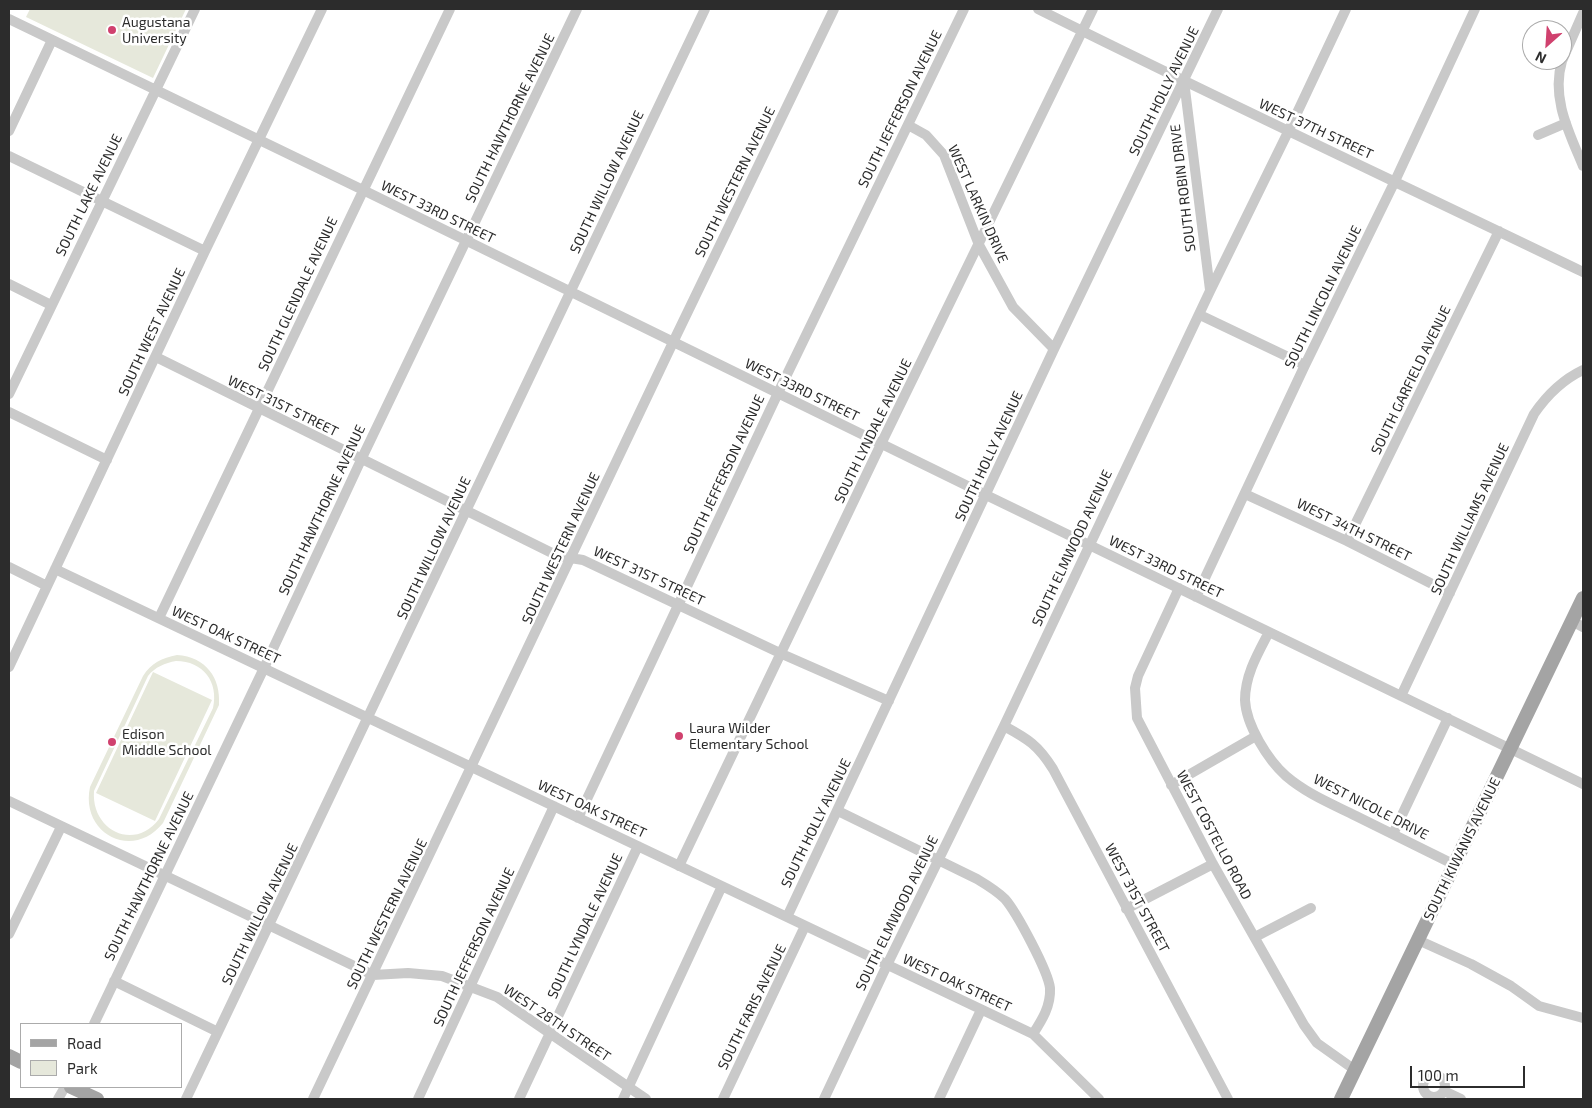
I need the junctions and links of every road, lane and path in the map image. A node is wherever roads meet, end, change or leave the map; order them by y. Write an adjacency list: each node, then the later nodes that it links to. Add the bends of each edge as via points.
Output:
1 (195, 9): 19 (street, SOUTH LAKE AVENUE)
2 (322, 9): 25 (street, SOUTH WEST AVENUE)
3 (450, 9): 29 (street, SOUTH GLENDALE AVENUE)
4 (577, 9): 32 (street, SOUTH HAWTHORNE AVENUE)
5 (706, 9): 38 (street, SOUTH WILLOW AVENUE)
6 (834, 9): 41 (street, SOUTH WESTERN AVENUE)
7 (964, 9): 21 (street, SOUTH JEFFERSON AVENUE)
8 (1038, 9): 16 (street, WEST 37TH STREET)
9 (1093, 9): 16 (street, SOUTH LYNDALE AVENUE)
10 (1218, 9): 18 (street, SOUTH HOLLY AVENUE)
11 (1346, 9): 23 (street, SOUTH ELMWOOD AVENUE)
12 (1475, 9): 28 (street, SOUTH LINCOLN AVENUE)
13 (1574, 9): 14 (street)
14 (1583, 13): 20 (street, via 1560,69 1558,92)
15 (9, 19): 17 (street, WEST 33RD STREET)
16 (1082, 31): 18 (street, WEST 37TH STREET); 33 (street, SOUTH LYNDALE AVENUE)
17 (52, 40): 19 (street, WEST 33RD STREET); 22 (street)
18 (1184, 81): 23 (street, WEST 37TH STREET); 37 (street, SOUTH ROBIN DRIVE); 42 (street, SOUTH HOLLY AVENUE)
19 (156, 90): 25 (street, WEST 33RD STREET); 30 (street, SOUTH LAKE AVENUE)
20 (1566, 123): 24 (street); 27 (street)
21 (908, 125): 33 (street, WEST LARKIN DRIVE, via 926,135 944,155); 46 (street, SOUTH JEFFERSON AVENUE)
22 (9, 131)
23 (1288, 132): 28 (street, WEST 37TH STREET); 37 (street, SOUTH ELMWOOD AVENUE)
24 (1538, 135)
25 (258, 140): 29 (street, WEST 33RD STREET); 34 (street, SOUTH WEST AVENUE)
26 (9, 156): 30 (street)
27 (1583, 166)
28 (1395, 181): 31 (street, WEST 37TH STREET); 44 (street, SOUTH LINCOLN AVENUE)
29 (363, 190): 32 (street, WEST 33RD STREET); 48 (street, SOUTH GLENDALE AVENUE)
30 (102, 202): 34 (street); 39 (street, SOUTH LAKE AVENUE)
31 (1499, 231): 35 (street, WEST 37TH STREET); 56 (street, SOUTH GARFIELD AVENUE)
32 (466, 240): 38 (street, WEST 33RD STREET); 52 (street, SOUTH HAWTHORNE AVENUE)
33 (979, 245): 42 (street, WEST LARKIN DRIVE, via 1013,307); 50 (street, SOUTH LYNDALE AVENUE)
34 (204, 252): 43 (street, SOUTH WEST AVENUE)
35 (1583, 272)
36 (9, 284): 39 (street)
37 (1210, 291): 40 (street, SOUTH ELMWOOD AVENUE)
38 (571, 292): 41 (street, WEST 33RD STREET); 55 (street, SOUTH WILLOW AVENUE)
39 (51, 305): 47 (street, SOUTH LAKE AVENUE)
40 (1200, 315): 44 (street); 57 (street, SOUTH ELMWOOD AVENUE)
41 (673, 342): 46 (street, WEST 33RD STREET); 58 (street, SOUTH WESTERN AVENUE)
42 (1054, 349): 54 (street, SOUTH HOLLY AVENUE)
43 (156, 357): 48 (street, WEST 31ST STREET); 51 (street, SOUTH WEST AVENUE)
44 (1305, 365): 53 (street, SOUTH LINCOLN AVENUE)
45 (1583, 370): 63 (street, SOUTH WILLIAMS AVENUE, via 1552,391 1534,414)
46 (778, 393): 50 (street, WEST 33RD STREET); 66 (street, SOUTH JEFFERSON AVENUE)
47 (9, 394)
48 (258, 409): 52 (street, WEST 31ST STREET); 67 (street, SOUTH GLENDALE AVENUE)
49 (9, 412): 51 (street)
50 (881, 444): 54 (street, WEST 33RD STREET); 70 (street, SOUTH LYNDALE AVENUE)
51 (107, 460): 60 (street, SOUTH WEST AVENUE)
52 (361, 460): 55 (street, WEST 31ST STREET); 72 (street, SOUTH HAWTHORNE AVENUE)
53 (1245, 494): 56 (street, WEST 34TH STREET); 64 (street, SOUTH LINCOLN AVENUE)
54 (986, 495): 57 (street, WEST 33RD STREET); 74 (street, SOUTH HOLLY AVENUE)
55 (466, 512): 58 (street, WEST 31ST STREET, via 558,556); 75 (street, SOUTH WILLOW AVENUE)
56 (1347, 541): 63 (street, WEST 34TH STREET)
57 (1089, 545): 62 (street, WEST 33RD STREET); 77 (street, SOUTH ELMWOOD AVENUE)
58 (571, 558): 66 (street, WEST 31ST STREET, via 583,560); 80 (street, SOUTH WESTERN AVENUE)
59 (9, 567): 61 (street)
60 (55, 569): 61 (street, SOUTH WEST AVENUE); 67 (street, WEST OAK STREET)
61 (47, 586): 71 (street, SOUTH WEST AVENUE)
62 (1179, 588): 64 (street, WEST 33RD STREET); 82 (street, WEST COSTELLO ROAD, via 1135,688 1137,718)
63 (1450, 593): 73 (street, SOUTH WILLIAMS AVENUE)
64 (1196, 597): 69 (street, WEST 33RD STREET)
65 (1583, 598): 68 (main road, SOUTH KIWANIS AVENUE)
66 (678, 604): 70 (street, WEST 31ST STREET); 86 (street, SOUTH JEFFERSON AVENUE)
67 (159, 618): 72 (street, WEST OAK STREET)
68 (1579, 619): 79 (main road, SOUTH KIWANIS AVENUE)
69 (1269, 632): 73 (street, WEST 33RD STREET); 78 (street, WEST NICOLE DRIVE, via 1246,685 1246,710)
70 (782, 654): 74 (street, WEST 31ST STREET); 93 (street, SOUTH LYNDALE AVENUE)
71 (9, 667)
72 (264, 668): 75 (street, WEST OAK STREET); 94 (street, SOUTH HAWTHORNE AVENUE)
73 (1401, 696): 76 (street, WEST 33RD STREET)
74 (889, 701): 85 (street, SOUTH HOLLY AVENUE)
75 (369, 718): 80 (street, WEST OAK STREET); 99 (street, SOUTH WILLOW AVENUE)
76 (1448, 718): 79 (street, WEST 33RD STREET); 88 (street)
77 (1004, 726): 90 (street, SOUTH ELMWOOD AVENUE); 97 (street, WEST 31ST STREET, via 1033,743 1044,754)
78 (1256, 736): 82 (street); 88 (street, WEST NICOLE DRIVE, via 1285,775 1310,793)
79 (1510, 748): 81 (street, WEST 33RD STREET); 92 (main road, SOUTH KIWANIS AVENUE)
80 (472, 767): 84 (street, WEST OAK STREET); 105 (street, SOUTH WESTERN AVENUE)
81 (1583, 784)
82 (1172, 785): 91 (street, WEST COSTELLO ROAD)
83 (9, 801): 87 (street, WEST 28TH STREET)
84 (554, 806): 86 (street, WEST OAK STREET); 107 (street, SOUTH JEFFERSON AVENUE)
85 (838, 811): 90 (street); 98 (street, SOUTH HOLLY AVENUE)
86 (578, 818): 89 (street, WEST OAK STREET)
87 (61, 827): 94 (street, WEST 28TH STREET); 101 (street)
88 (1392, 834): 92 (street, WEST NICOLE DRIVE)
89 (638, 846): 93 (street, WEST OAK STREET); 112 (street, SOUTH LYNDALE AVENUE)
90 (937, 860): 104 (street, SOUTH ELMWOOD AVENUE); 113 (street, via 995,889 1013,909 1046,972 1050,988 1046,1011)
91 (1213, 864): 97 (street); 102 (street, WEST COSTELLO ROAD)
92 (1455, 865): 103 (main road, SOUTH KIWANIS AVENUE)
93 (679, 866): 95 (street, WEST OAK STREET)
94 (164, 876): 99 (street, WEST 28TH STREET); 106 (street, SOUTH HAWTHORNE AVENUE)
95 (722, 886): 98 (street, WEST OAK STREET); 117 (street)
96 (1311, 908): 102 (street)
97 (1126, 909): 131 (street, WEST 31ST STREET)
98 (787, 917): 100 (street, WEST OAK STREET)
99 (270, 926): 105 (street, WEST 28TH STREET); 111 (street, SOUTH WILLOW AVENUE)
100 (805, 926): 104 (street, WEST OAK STREET); 127 (street, SOUTH FARIS AVENUE)
101 (9, 934)
102 (1255, 937): 114 (street, WEST COSTELLO ROAD, via 1317,1043)
103 (1418, 940): 109 (street, via 1511,986 1540,1006); 114 (main road, SOUTH KIWANIS AVENUE)
104 (887, 965): 108 (street, WEST OAK STREET); 128 (street, SOUTH ELMWOOD AVENUE)
105 (373, 975): 107 (street, WEST 28TH STREET, via 426,974); 122 (street, SOUTH WESTERN AVENUE)
106 (114, 981): 110 (street, SOUTH HAWTHORNE AVENUE); 111 (street)
107 (471, 986): 112 (street, WEST 28TH STREET, via 497,997); 123 (street, SOUTH JEFFERSON AVENUE)
108 (981, 1010): 113 (street, WEST OAK STREET); 129 (street)
109 (1583, 1018)
110 (94, 1023)
111 (218, 1032): 121 (street, SOUTH WILLOW AVENUE)
112 (550, 1034): 117 (street, WEST 28TH STREET); 124 (street, SOUTH LYNDALE AVENUE)
113 (1033, 1034): 130 (street, WEST OAK STREET)
114 (1355, 1070): 132 (main road, SOUTH KIWANIS AVENUE)
115 (64, 1088): 119 (street)
116 (73, 1088): 120 (main road)
117 (628, 1088): 125 (street); 126 (street, WEST 28TH STREET)
118 (1444, 1091): 133 (street)
119 (58, 1099)
120 (97, 1099)
121 (186, 1099)
122 (313, 1099)
123 (418, 1099)
124 (519, 1099)
125 (623, 1099)
126 (646, 1099)
127 (722, 1099)
128 (824, 1099)
129 (939, 1099)
130 (1099, 1099)
131 (1228, 1099)
132 (1341, 1099)
133 (1460, 1099)

